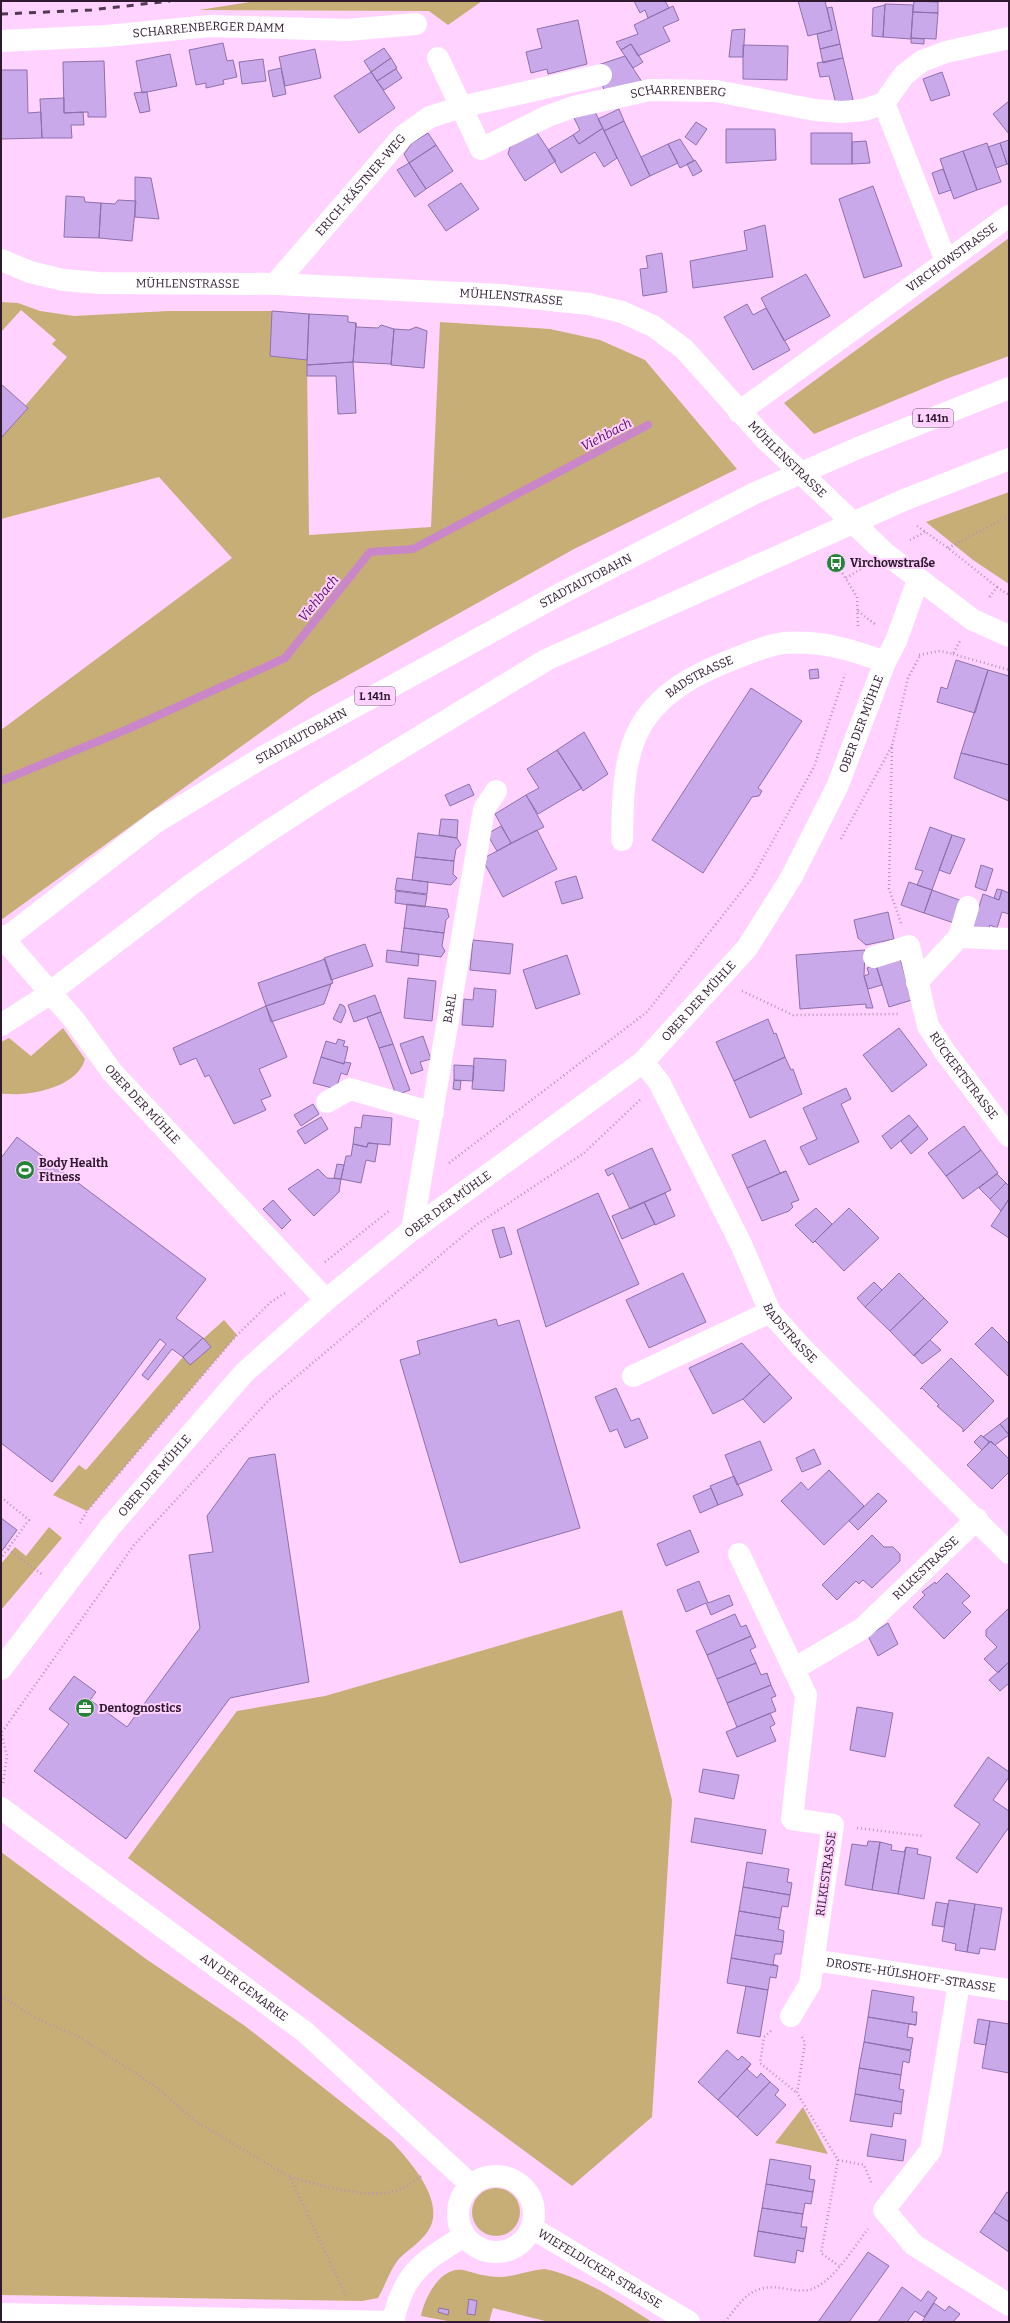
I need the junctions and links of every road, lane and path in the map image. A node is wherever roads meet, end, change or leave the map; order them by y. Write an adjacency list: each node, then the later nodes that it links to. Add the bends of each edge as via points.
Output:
1 (416, 24): 3 (main road, SCHARRENBERGER DAMM, via 348,30 210,26 106,36)
2 (1009, 38): 6 (main road, via 946,52 922,61 904,75)
3 (1, 41)
4 (438, 58): 7 (main road)
5 (601, 75): 7 (main road, ERICH-KÄSTNER-WEG)
6 (884, 103): 7 (main road, SCHARRENBERG, via 864,110 842,112 784,105 716,91 650,90 573,107 548,116 481,149); 10 (main road)
7 (461, 107): 11 (main road, ERICH-KÄSTNER-WEG, via 430,117 404,136)
8 (1009, 216): 10 (main road, VIRCHOWSTRASSE)
9 (1, 260): 11 (main road, MÜHLENSTRASSE, via 30,272 64,280 100,283)
10 (946, 261): 13 (main road, VIRCHOWSTRASSE)
11 (275, 284): 13 (main road, MÜHLENSTRASSE, via 536,298 605,307 646,323 670,338 700,366)
12 (1009, 388): 30 (main road, STADTAUTOBAHN / L 141n, via 858,448 755,493 560,594 263,757 156,822)
13 (739, 412): 18 (main road, MÜHLENSTRASSE, via 879,548)
14 (1009, 459): 38 (main road, via 904,500 546,660 261,836 192,884 40,1000)
15 (1009, 516): 16 (path, via 948,548)
16 (917, 526)
17 (836, 562): 22 (path, via 857,597 859,623)
18 (918, 580): 21 (main road, MÜHLENSTRASSE, via 972,620); 25 (main road, OBER DER MÜHLE, via 896,641)
19 (997, 588): 20 (path)
20 (1009, 595)
21 (1009, 636)
22 (853, 650): 25 (main road, BADSTRASSE); 28 (main road, BADSTRASSE, via 816,644 785,643 770,646 714,666 673,689 650,714 635,737 625,776); 43 (path, via 814,766 752,878 647,1012)
23 (953, 654): 26 (path)
24 (920, 656): 33 (path, via 908,678 892,746 889,889)
25 (885, 662): 39 (main road, OBER DER MÜHLE, via 837,787 791,878 747,948)
26 (1009, 670)
27 (496, 791): 41 (main road, BARL, via 484,809)
28 (622, 840)
29 (968, 907): 31 (main road)
30 (6, 936): 45 (main road, OBER DER MÜHLE, via 75,1021 112,1072)
31 (959, 937): 32 (main road); 35 (main road)
32 (1009, 939)
33 (909, 946): 34 (main road); 35 (main road, RÜCKERTSTRASSE)
34 (874, 957)
35 (917, 982): 37 (main road, RÜCKERTSTRASSE)
36 (740, 990): 37 (path, via 793,1015)
37 (924, 1013): 42 (main road, RÜCKERTSTRASSE, via 938,1043)
38 (1, 1025)
39 (643, 1062): 44 (main road, OBER DER MÜHLE); 48 (main road, BADSTRASSE, via 659,1082 741,1244)
40 (327, 1102): 41 (main road, via 350,1089)
41 (433, 1113): 43 (main road, BARL)
42 (1009, 1136)
43 (420, 1185): 44 (main road, BARL); 45 (path)
44 (412, 1230): 46 (main road, OBER DER MÜHLE)
45 (306, 1278): 46 (main road, OBER DER MÜHLE); 52 (path, via 271,1302 237,1335 87,1511)
46 (326, 1300): 58 (main road, OBER DER MÜHLE, via 244,1373 110,1527)
47 (385, 1301): 60 (path, via 270,1399 134,1545)
48 (770, 1312): 49 (main road); 51 (main road, BADSTRASSE, via 802,1348)
49 (632, 1376)
50 (1, 1497): 56 (path, via 29,1520)
51 (977, 1519): 54 (main road, BADSTRASSE); 59 (main road, RILKESTRASSE, via 863,1628)
52 (79, 1524)
53 (5, 1547): 57 (path)
54 (1009, 1553)
55 (739, 1554): 59 (main road, RILKESTRASSE)
56 (1, 1558)
57 (38, 1571)
58 (1, 1669)
59 (794, 1669): 63 (main road, RILKESTRASSE, via 806,1695 792,1819)
60 (1, 1731): 61 (path, via 7,1756)
61 (1, 1787)
62 (1, 1808): 71 (main road, AN DER GEMARKE, via 305,2032)
63 (833, 1825): 64 (path); 65 (main road, RILKESTRASSE)
64 (923, 1836)
65 (813, 1960): 66 (main road, DROSTE-HÜLSHOFF-STRASSE); 69 (main road, RILKESTRASSE, via 810,1984)
66 (959, 1983): 67 (main road, DROSTE-HÜLSHOFF-STRASSE); 75 (main road, via 931,2150)
67 (1009, 1990)
68 (1, 1996): 73 (path, via 34,2017 81,2038 156,2087 196,2122)
69 (791, 2016): 70 (path, via 805,2043); 70 (path, via 764,2037 760,2063)
70 (797, 2093): 72 (path)
71 (444, 2160): 73 (path, via 402,2189 380,2192 347,2192); 74 (main road, AN DER GEMARKE)
72 (838, 2160): 75 (path, via 864,2165); 78 (path, via 821,2253)
73 (290, 2177): 81 (path)
74 (471, 2185): 76 (main road, WIEFELDICKER STRASSE, via 479,2180 500,2176 512,2179 522,2186 531,2198 534,2211); 77 (main road, via 463,2194 458,2212 459,2225)
75 (884, 2210): 78 (path); 79 (main road, via 914,2245)
76 (532, 2228): 77 (main road, WIEFELDICKER STRASSE, via 522,2242 507,2251 481,2250); 83 (main road, WIEFELDICKER STRASSE)
77 (464, 2236): 82 (main road, via 422,2263 411,2275 397,2302)
78 (839, 2266): 84 (path, via 830,2277 810,2290 767,2287 758,2289 743,2298)
79 (1009, 2305)
80 (1, 2314): 81 (main road)
81 (357, 2321): 82 (main road)
82 (393, 2322)
83 (689, 2322)
84 (725, 2322)

